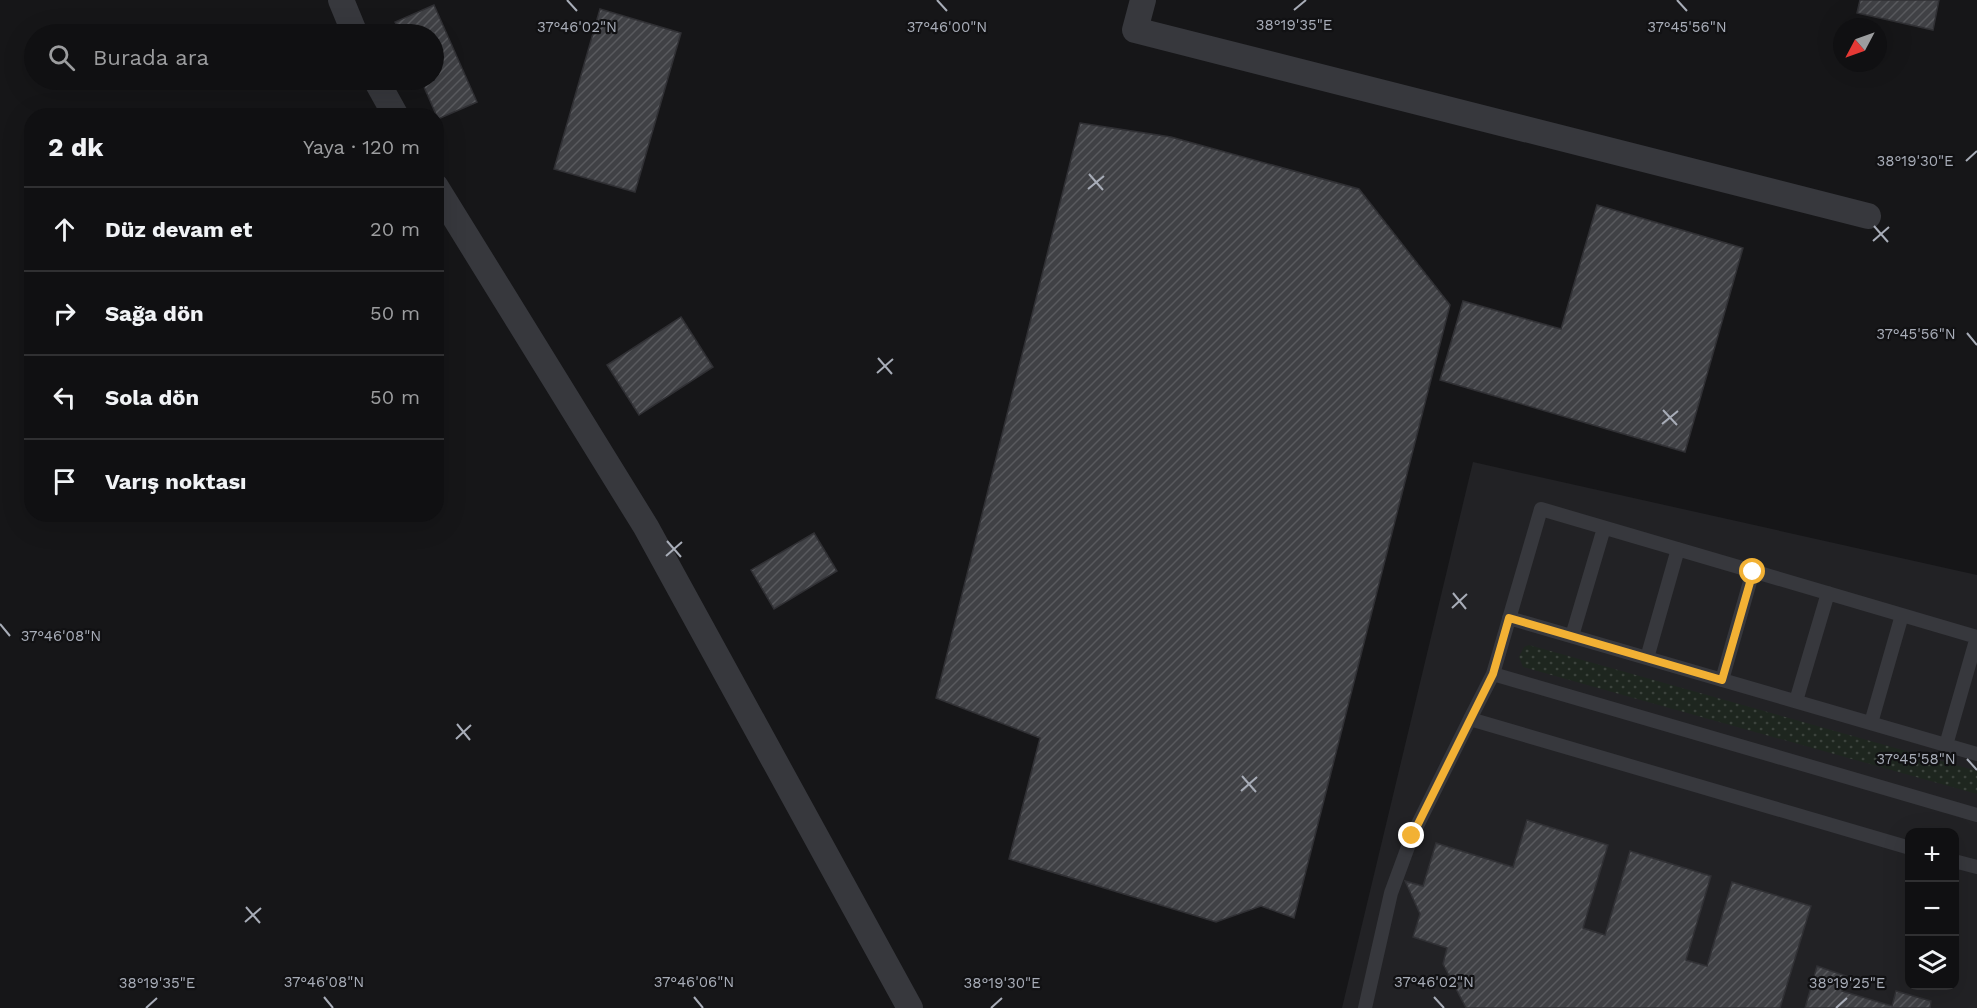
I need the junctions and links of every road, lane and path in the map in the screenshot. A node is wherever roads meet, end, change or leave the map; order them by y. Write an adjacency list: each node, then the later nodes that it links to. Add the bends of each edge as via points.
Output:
1 (341, 0): 3 (street)
2 (1143, 0): 7 (street, via 1135,30)
3 (351, 24)
4 (382, 90): 5 (street)
5 (392, 108)
6 (444, 200): 28 (street, via 646,527)
7 (1868, 216)
8 (1604, 528): 9 (lane); 13 (lane, via 1541,509); 14 (lane)
9 (1678, 549): 10 (lane); 16 (lane)
10 (1753, 572): 11 (lane); 18 (lane)
11 (1828, 593): 12 (lane); 19 (lane)
12 (1902, 615): 15 (lane); 21 (lane)
13 (1509, 618): 14 (lane); 17 (lane)
14 (1572, 636): 16 (lane)
15 (1977, 637): 22 (lane)
16 (1647, 658): 18 (lane)
17 (1493, 674): 20 (lane); 24 (lane)
18 (1722, 680): 19 (lane)
19 (1796, 701): 21 (lane)
20 (1470, 719): 25 (lane); 29 (lane, via 1412,836 1391,893)
21 (1871, 723): 22 (lane)
22 (1946, 745): 23 (lane)
23 (1977, 754)
24 (1977, 815)
25 (1905, 847)
26 (1959, 862): 27 (lane)
27 (1977, 867)
28 (910, 1008)
29 (1365, 1008)

